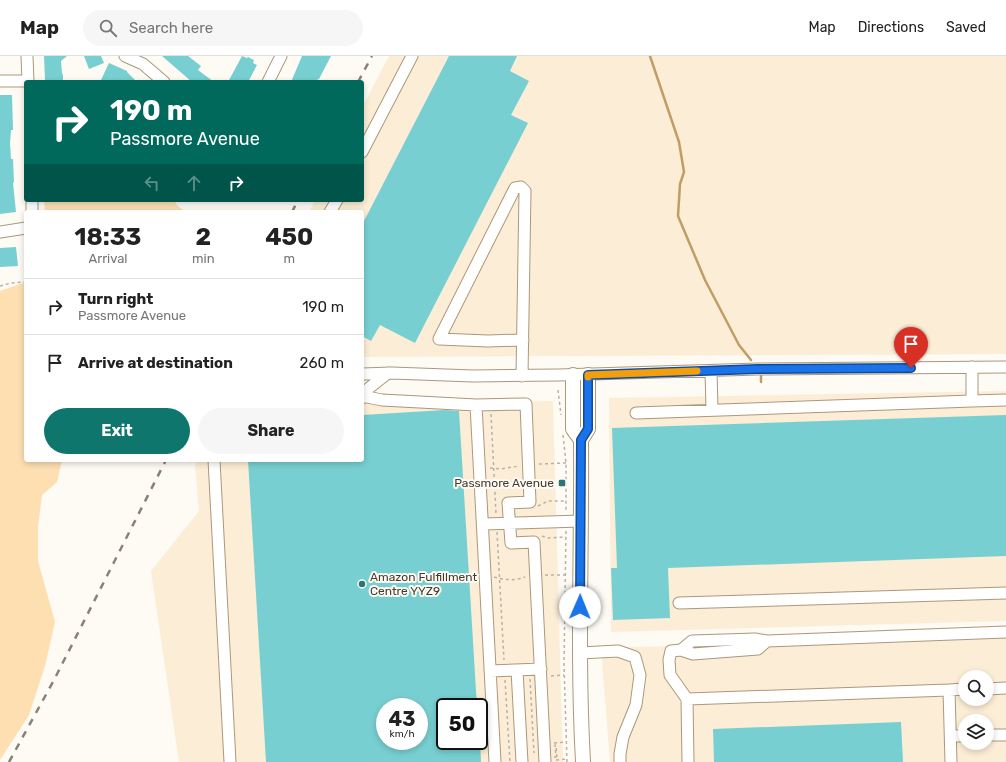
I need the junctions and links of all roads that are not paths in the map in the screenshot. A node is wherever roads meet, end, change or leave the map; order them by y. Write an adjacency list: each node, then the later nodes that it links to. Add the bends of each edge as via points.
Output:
1 (27, 56): 5 (street)
2 (125, 56): 6 (street, via 143,64)
3 (412, 56): 10 (street)
4 (279, 57): 7 (street)
5 (28, 80)
6 (162, 80)
7 (269, 80)
8 (0, 81): 9 (street)
9 (24, 81)
10 (364, 148)
11 (24, 228): 12 (street)
12 (0, 232)
13 (524, 340): 13 (street, via 525,191 521,187 515,188 439,339); 21 (street)
14 (972, 367): 15 (street); 16 (street); 25 (street)
15 (1006, 367)
16 (711, 371): 20 (street); 27 (street)
17 (364, 374): 18 (street)
18 (388, 374): 21 (street); 22 (street)
19 (573, 375): 20 (street); 21 (street); 29 (main road, via 573,429)
20 (588, 375): 29 (main road, via 588,429)
21 (522, 376)
22 (364, 396)
23 (364, 397): 26 (street)
24 (1006, 400): 25 (street)
25 (972, 401): 27 (street)
26 (476, 405): 32 (street, via 526,404 530,502 508,503); 33 (street)
27 (712, 410): 28 (street)
28 (636, 413)
29 (581, 440): 31 (main road)
30 (214, 462): 50 (street)
31 (581, 522): 32 (street); 37 (main road)
32 (510, 523): 33 (street); 38 (street, via 511,543 534,542)
33 (482, 524): 40 (street)
34 (1006, 593): 35 (street)
35 (679, 603)
36 (1006, 632): 45 (street, via 767,641 758,649 693,654 681,650 671,651 670,675)
37 (580, 653): 54 (main road); 55 (street, via 618,651 635,657 640,675 636,705 623,737)
38 (541, 669): 39 (street); 53 (street)
39 (518, 670): 40 (street); 52 (street)
40 (490, 671): 51 (street)
41 (994, 688): 42 (street)
42 (1006, 688)
43 (958, 689): 44 (street)
44 (949, 690): 45 (street); 48 (street)
45 (687, 699): 56 (street)
46 (994, 735): 47 (street)
47 (1006, 735)
48 (951, 736): 49 (street); 57 (street)
49 (958, 736)
50 (230, 762)
51 (496, 762)
52 (522, 762)
53 (545, 762)
54 (583, 762)
55 (620, 762)
56 (688, 762)
57 (951, 762)

